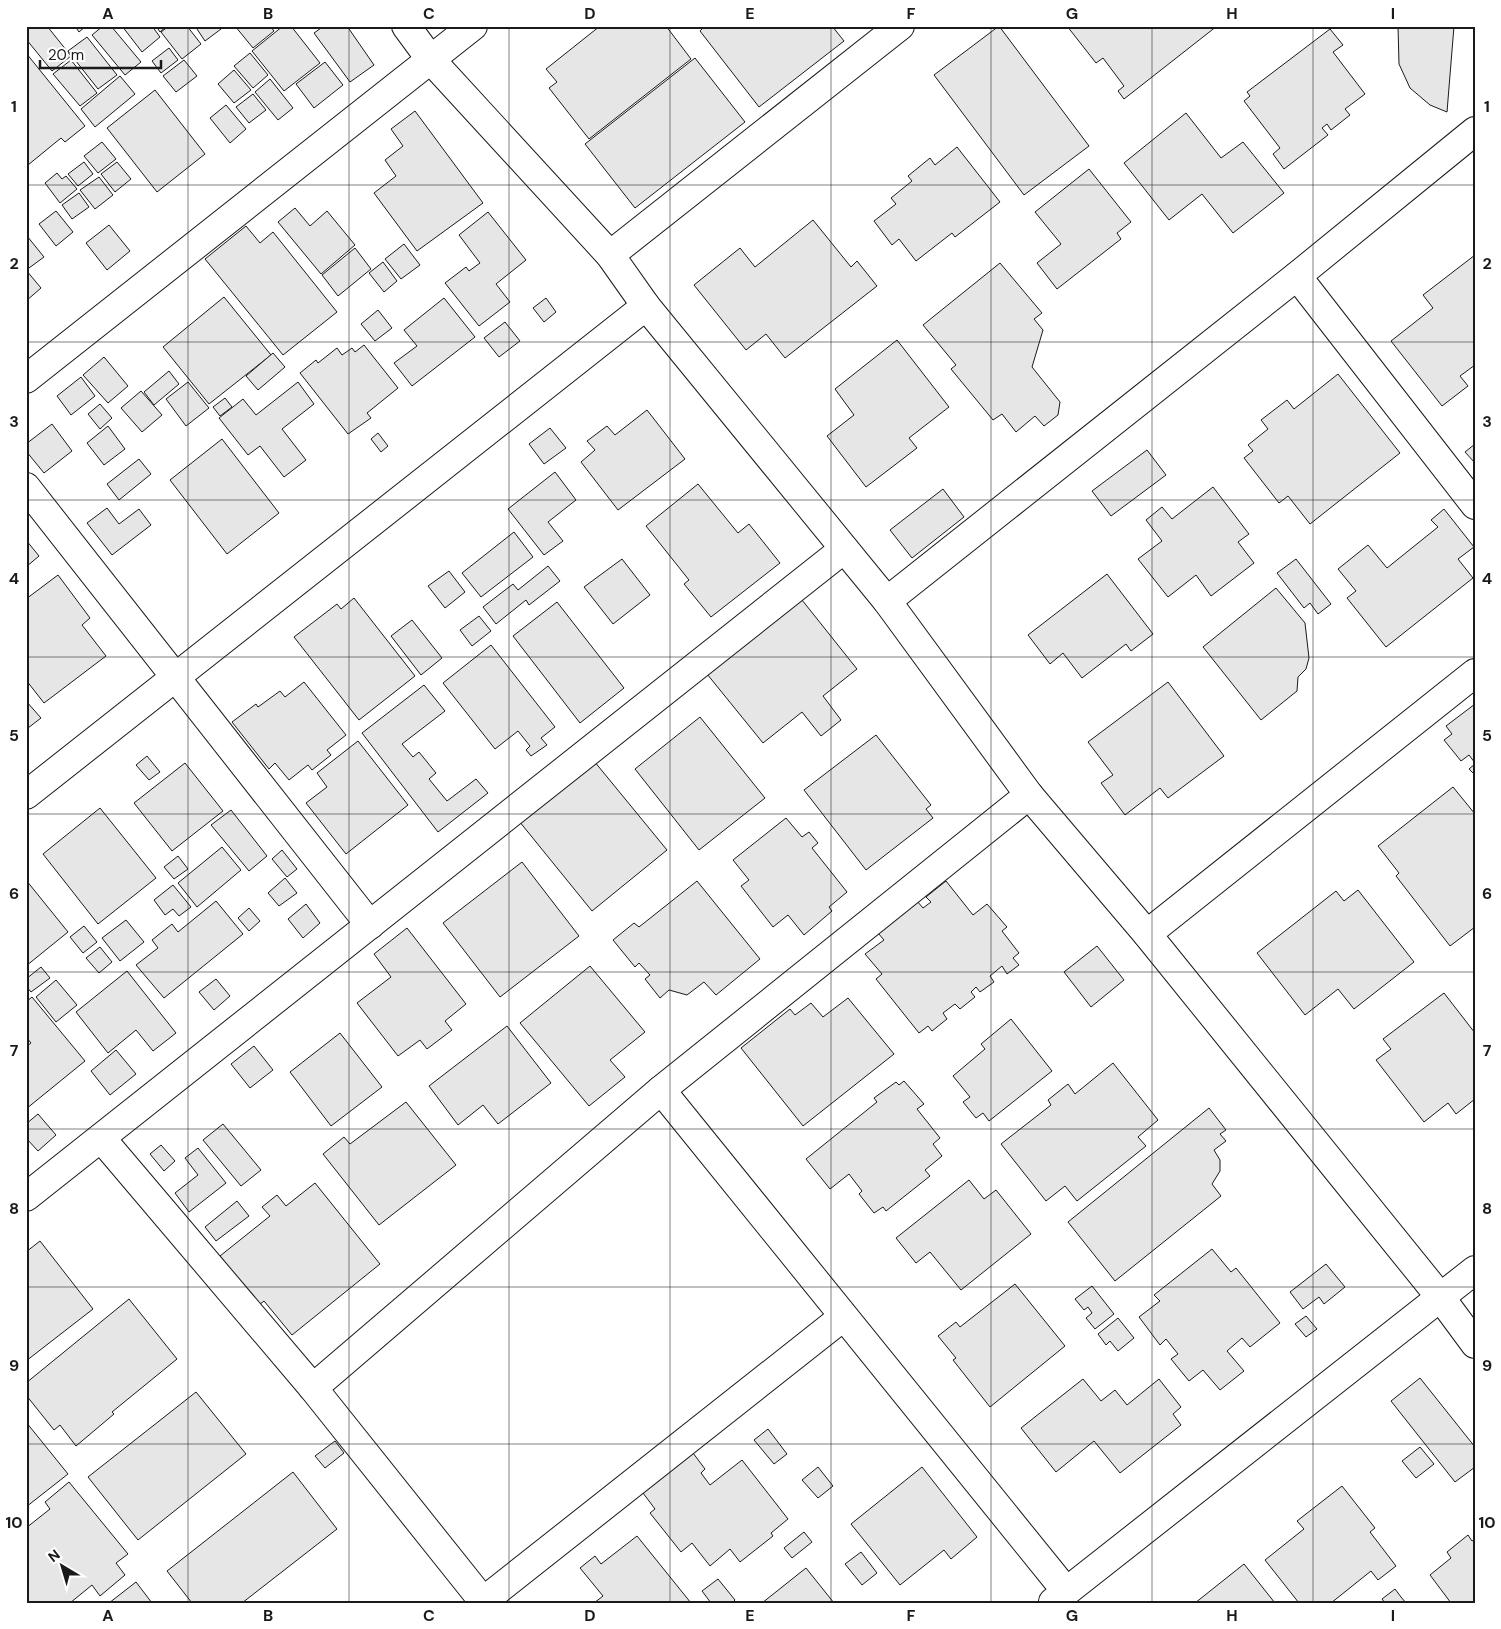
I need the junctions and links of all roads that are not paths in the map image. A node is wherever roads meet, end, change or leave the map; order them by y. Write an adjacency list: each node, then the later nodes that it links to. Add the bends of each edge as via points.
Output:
1 (406, 26): 4 (street)
2 (473, 26): 4 (street)
3 (900, 26): 6 (street)
4 (431, 60): 6 (street); 9 (street)
5 (1475, 131): 7 (street)
6 (610, 254): 8 (street)
7 (1297, 276): 11 (street); 13 (street)
8 (646, 306): 12 (street); 15 (street)
9 (26, 379)
10 (26, 487): 15 (street)
11 (1475, 505)
12 (844, 549): 13 (street); 18 (street)
13 (887, 601): 17 (street)
14 (1475, 673): 19 (street)
15 (176, 677): 16 (street); 18 (street)
16 (26, 795)
17 (1029, 795): 19 (street); 20 (street)
18 (370, 925): 21 (street)
19 (1148, 934): 24 (street)
20 (661, 1090): 25 (street); 27 (street)
21 (101, 1138): 22 (street); 27 (street)
22 (26, 1197)
23 (1475, 1270): 24 (street)
24 (1441, 1298): 26 (street); 28 (street)
25 (843, 1317): 28 (street); 29 (street)
26 (1475, 1344)
27 (313, 1388): 29 (street)
28 (1059, 1597)
29 (482, 1602)

